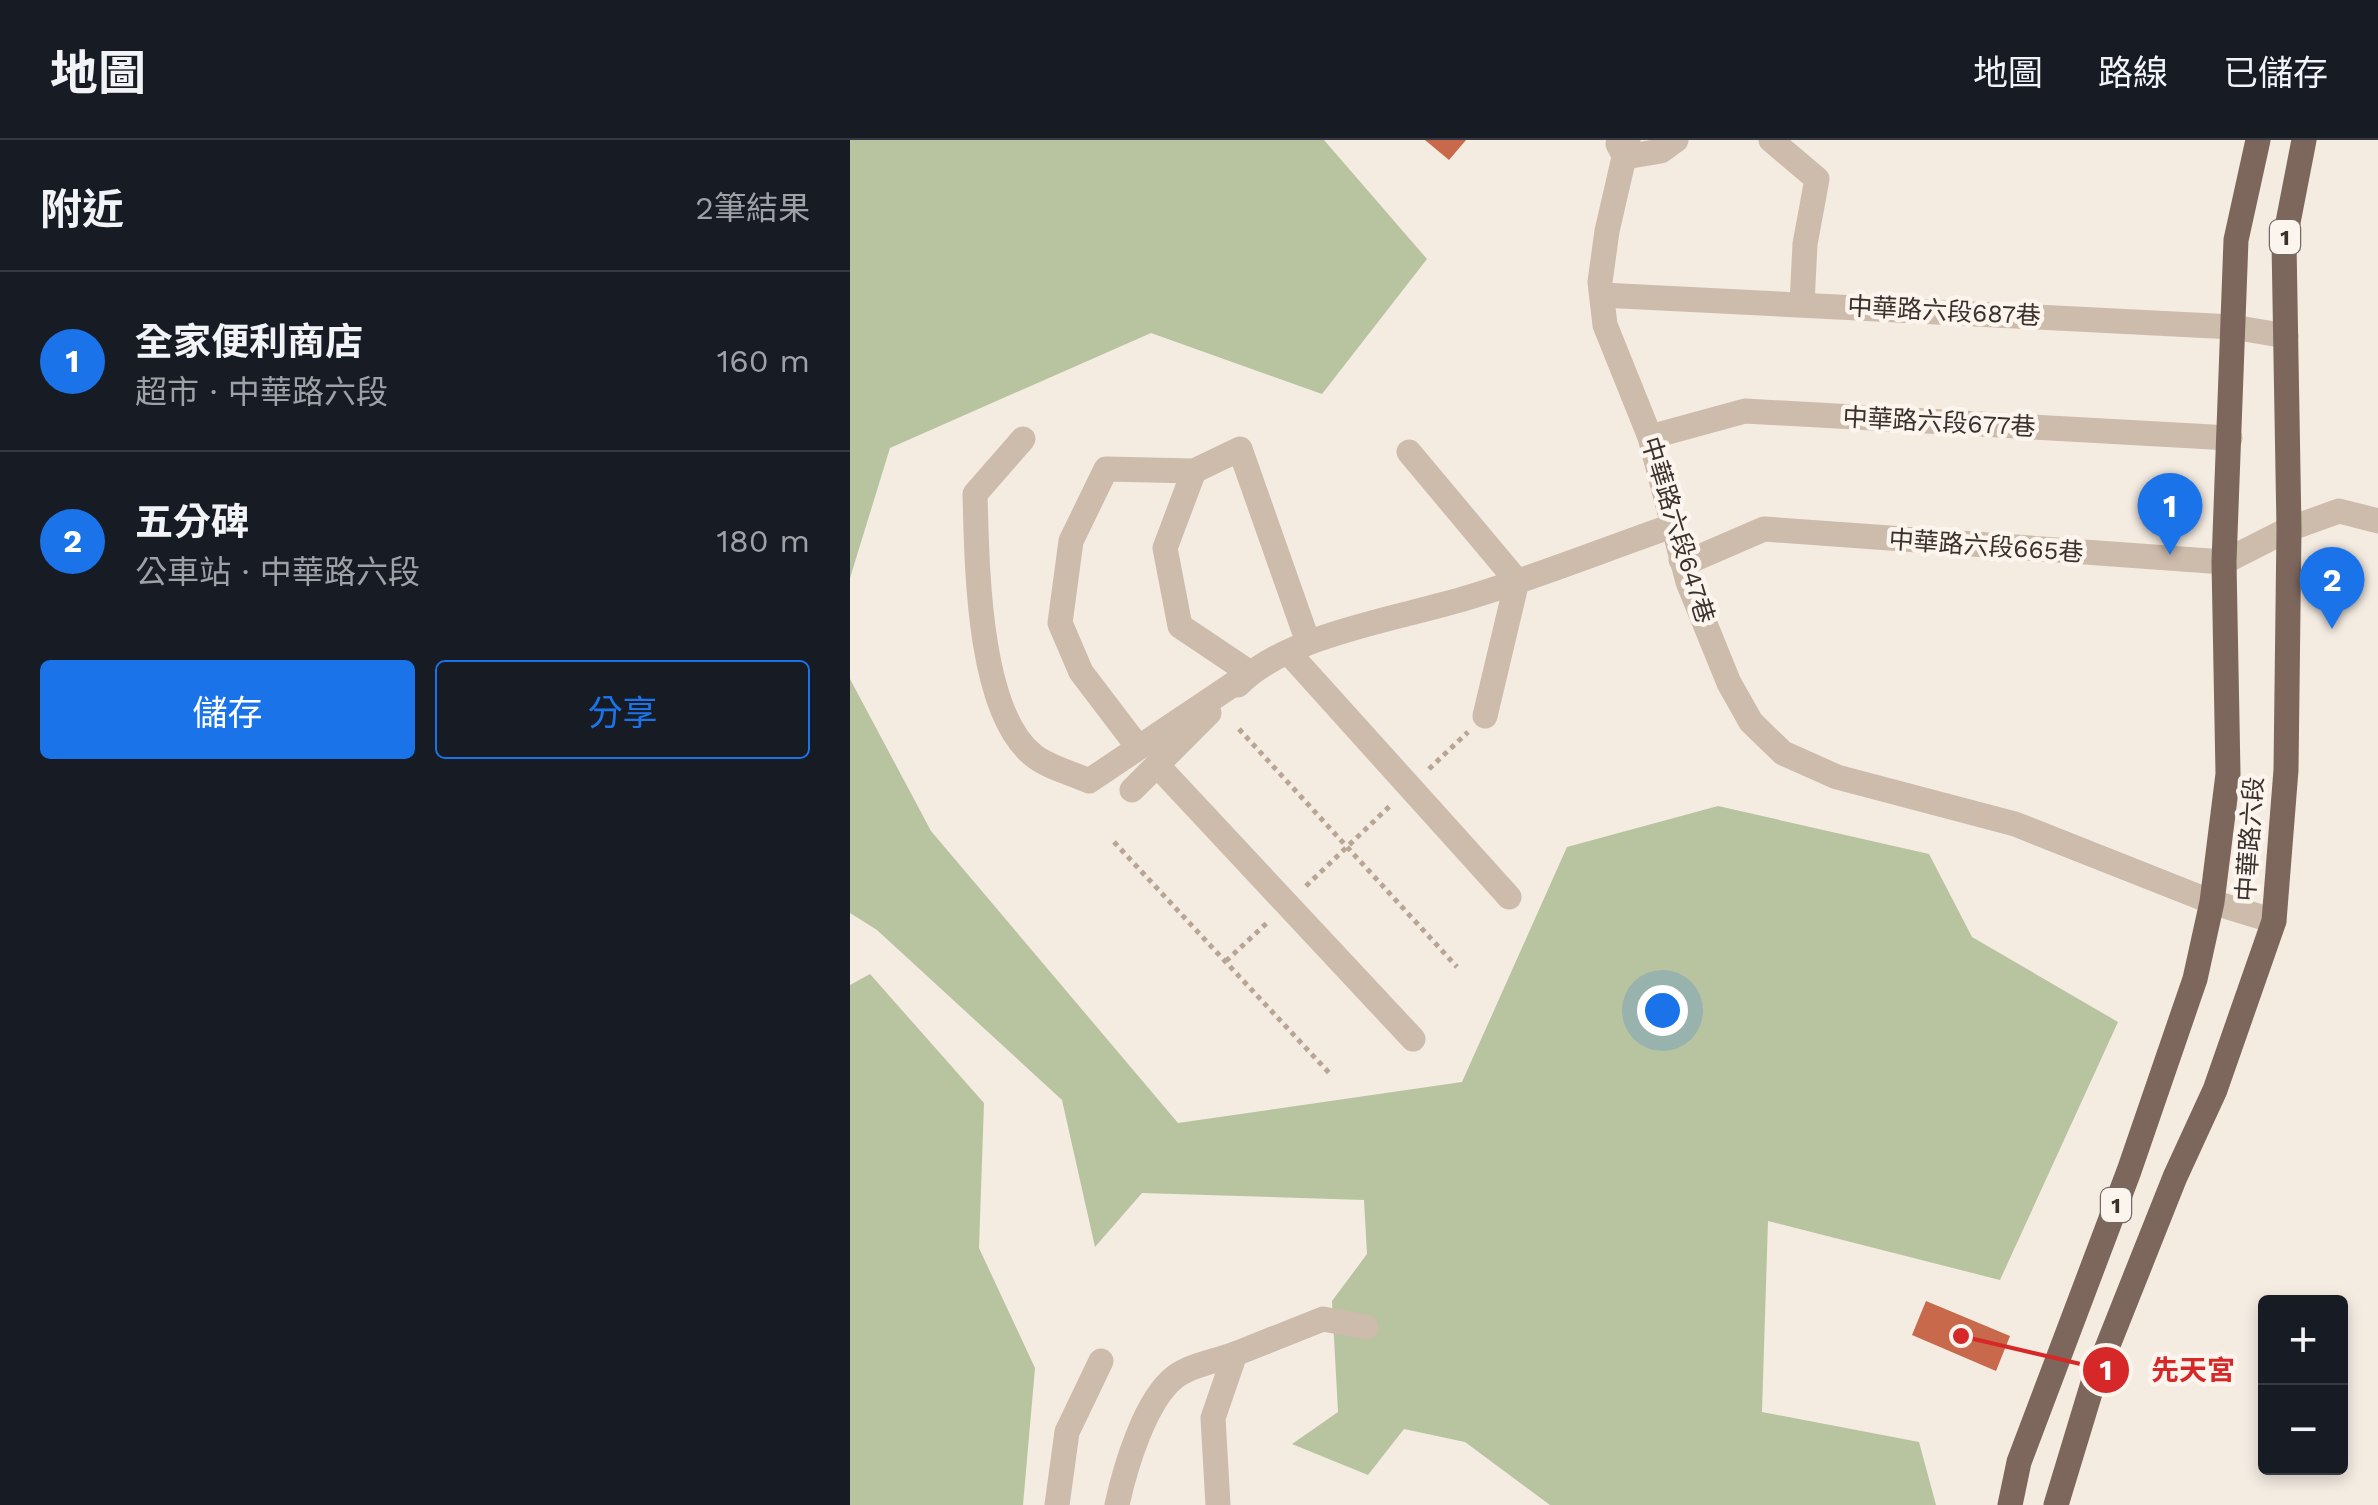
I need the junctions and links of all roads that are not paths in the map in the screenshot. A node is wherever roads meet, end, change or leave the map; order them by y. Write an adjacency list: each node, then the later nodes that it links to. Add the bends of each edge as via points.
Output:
1 (1676, 140): 5 (street, via 1661,151)
2 (1771, 140): 7 (street, via 1817,178)
3 (2258, 140): 8 (main road, 中華路六段 / 1, via 2236,240)
4 (2304, 140): 9 (main road, 中華路六段 / 1, via 2284,243)
5 (1623, 146): 6 (street, 中華路六段647巷)
6 (1602, 296): 7 (street, 中華路六段687巷); 10 (street, 中華路六段647巷, via 1605,325)
7 (1802, 304): 8 (street, 中華路六段687巷)
8 (2232, 327): 9 (street, 中華路六段687巷); 11 (main road, 中華路六段 / 1)
9 (2286, 336): 17 (main road, 中華路六段 / 1)
10 (1650, 437): 11 (street, 中華路六段677巷, via 1746,412); 16 (street, 中華路六段647巷)
11 (2230, 438): 19 (main road, 中華路六段 / 1)
12 (1023, 439): 24 (street, via 975,494 978,597 1000,709 1032,754 1089,781)
13 (1409, 452): 20 (street)
14 (1194, 471): 21 (street, via 1240,449); 22 (street, via 1165,548 1180,626); 24 (street, via 1106,469 1071,540 1060,623 1081,672)
15 (2378, 520): 17 (street, via 2338,511)
16 (1672, 526): 18 (street, 中華路六段647巷); 20 (street)
17 (2289, 528): 19 (street); 29 (main road, 中華路六段 / 1, via 2286,770)
18 (1682, 560): 19 (street, 中華路六段665巷, via 1764,530); 28 (street, 中華路六段647巷, via 1729,682 1750,722 1783,753 1836,777 2015,824)
19 (2224, 562): 28 (main road, 中華路六段 / 1, via 2228,774)
20 (1517, 580): 21 (street); 23 (street)
21 (1299, 648): 22 (street); 27 (street)
22 (1250, 673): 24 (street); 25 (street)
23 (1485, 716)
24 (1138, 746)
25 (1157, 765): 26 (street); 30 (street)
26 (1132, 790)
27 (1508, 896)
28 (2212, 902): 29 (street, 中華路六段647巷); 37 (main road, 中華路六段 / 1, via 2195,979 2019,1462)
29 (2274, 920): 38 (main road, 中華路六段 / 1, via 2215,1090 2092,1383)
30 (1413, 1040)
31 (1366, 1327): 32 (street, via 1323,1319)
32 (1235, 1354): 35 (street, via 1177,1375 1156,1398); 36 (street, via 1214,1418)
33 (1101, 1361): 34 (street, via 1067,1432)
34 (1058, 1505)
35 (1117, 1505)
36 (1218, 1505)
37 (2010, 1505)
38 (2056, 1505)

